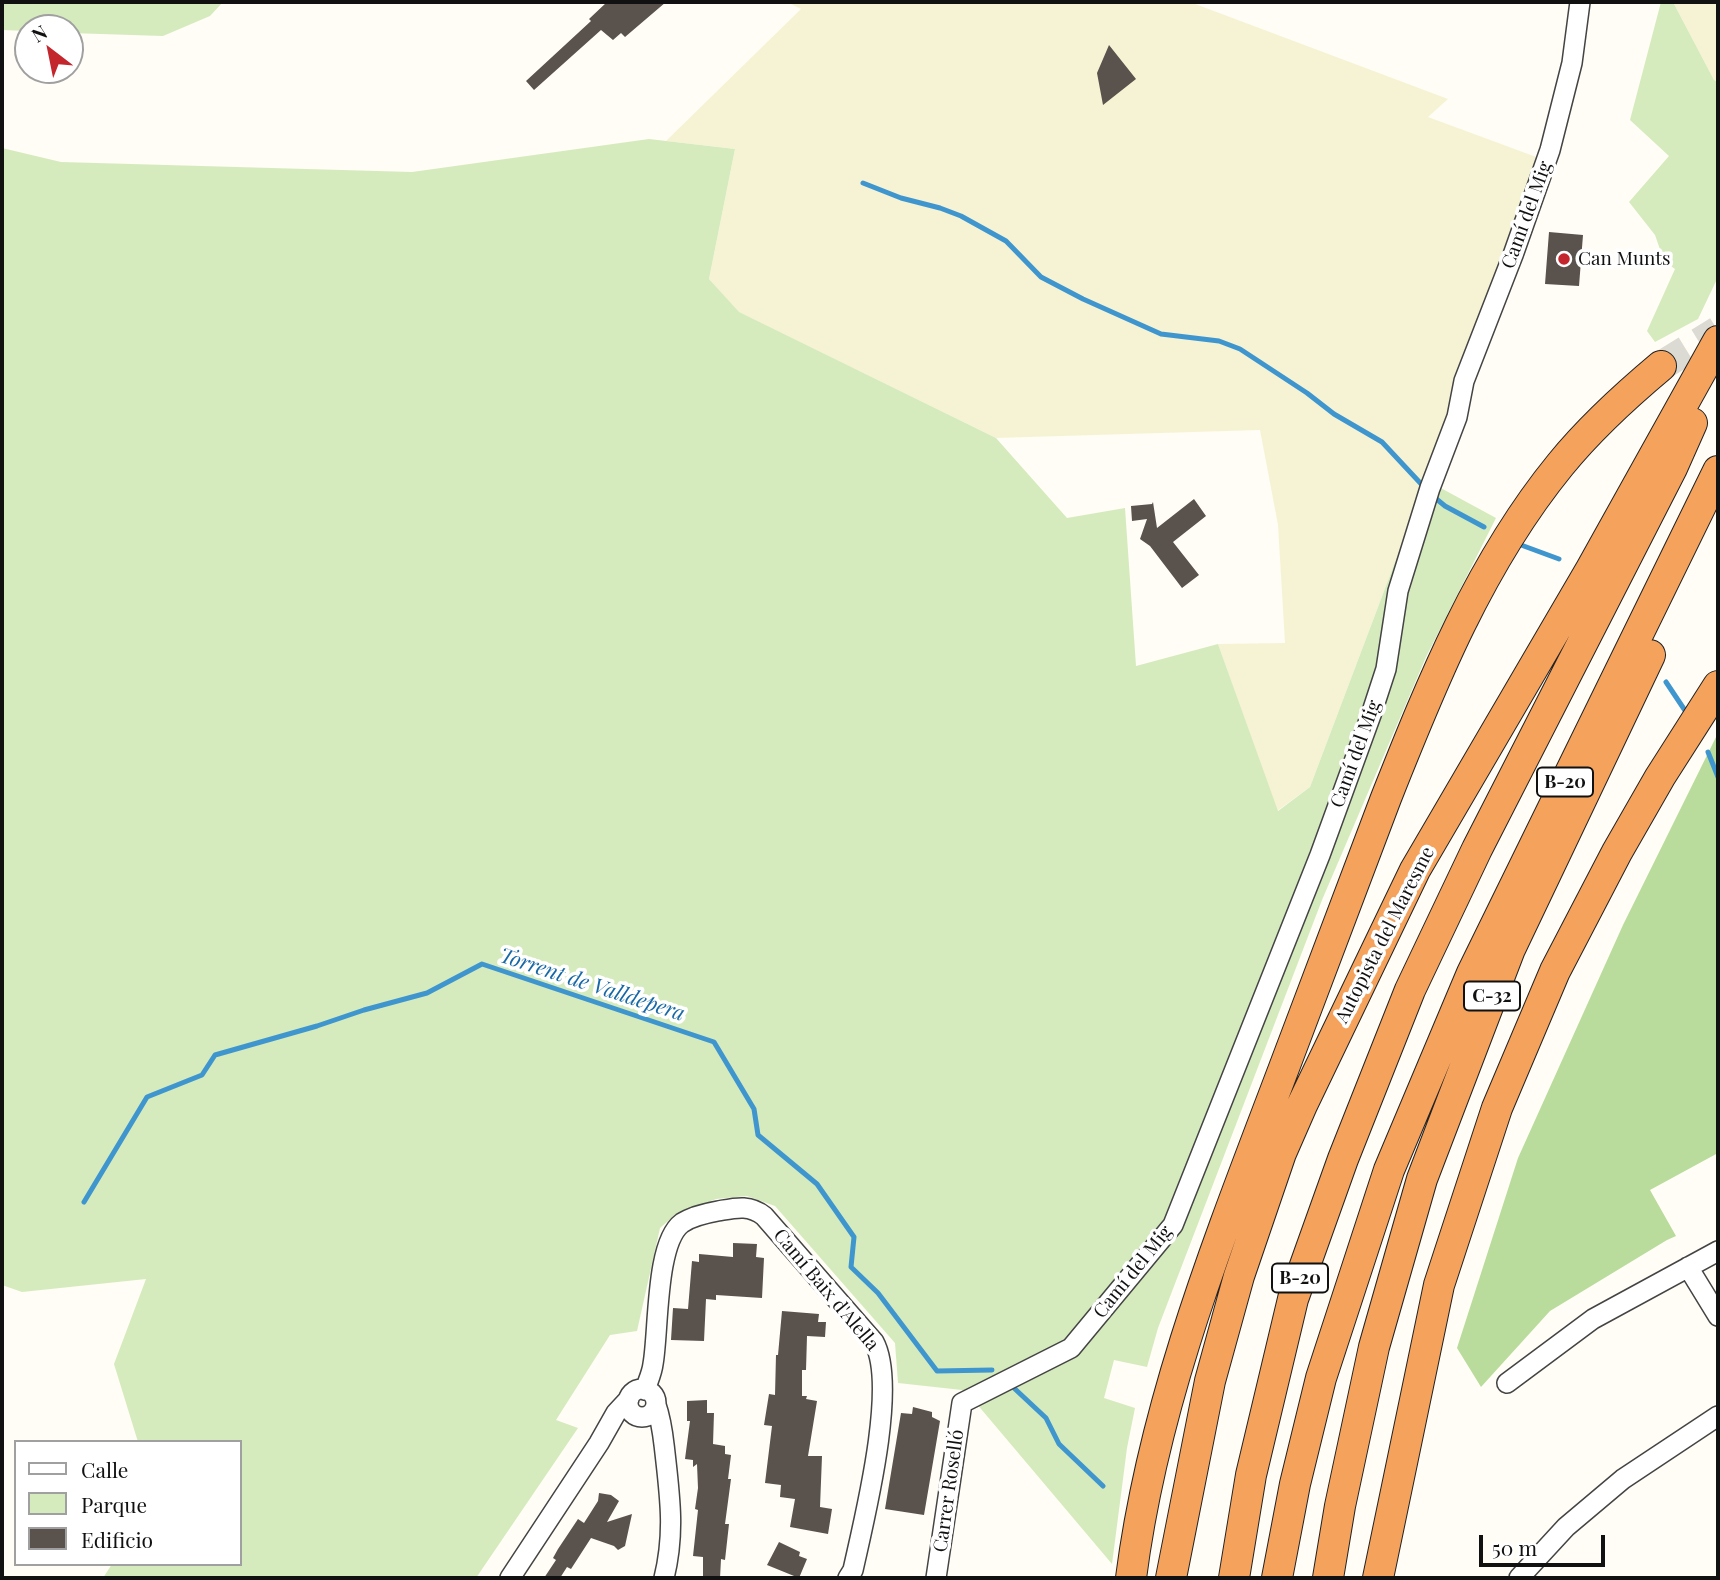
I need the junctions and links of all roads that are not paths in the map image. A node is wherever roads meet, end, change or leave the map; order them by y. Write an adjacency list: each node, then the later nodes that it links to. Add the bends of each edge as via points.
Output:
1 (1580, 2): 14 (street, Camí del Mig, via 1572,63 1550,150 1464,381 1457,417 1430,488 1398,591 1386,669 1371,715 1173,1225 1071,1348)
2 (1718, 341): 8 (highway, Autopista del Maresme, via 1415,870)
3 (1661, 366): 11 (highway, via 1610,409 1558,467 1519,520 1455,633 1402,759)
4 (1718, 366): 23 (highway, B-20, via 1672,468 1477,849 1405,1003 1293,1299 1251,1475)
5 (1718, 471): 24 (highway, B-20, via 1472,973 1389,1171 1321,1378 1294,1484)
6 (1718, 513): 25 (highway, C-32, via 1510,949 1422,1179 1374,1347)
7 (1718, 686): 26 (highway, via 1617,852 1555,971 1497,1108 1439,1285)
8 (1302, 1105): 11 (highway); 22 (highway, Autopista del Maresme, via 1239,1276 1210,1381)
9 (1718, 1251): 10 (street)
10 (1688, 1267): 12 (street); 13 (street, via 1592,1319)
11 (1208, 1270): 21 (highway, via 1152,1458)
12 (1718, 1316)
13 (1507, 1383)
14 (962, 1403): 20 (street, Carrer Roselló)
15 (642, 1405): 17 (street, via 616,1413); 18 (street, via 661,1419 671,1502 670,1554); 19 (street, Camí Baix d'Alella, via 654,1362 657,1304 670,1238 683,1222 710,1212 755,1209 874,1342 881,1360 872,1483)
16 (1718, 1416): 27 (street, via 1623,1479 1566,1527)
17 (510, 1578)
18 (664, 1578)
19 (848, 1578)
20 (936, 1578)
21 (1131, 1578)
22 (1171, 1578)
23 (1234, 1578)
24 (1277, 1578)
25 (1328, 1578)
26 (1378, 1578)
27 (1520, 1578)

